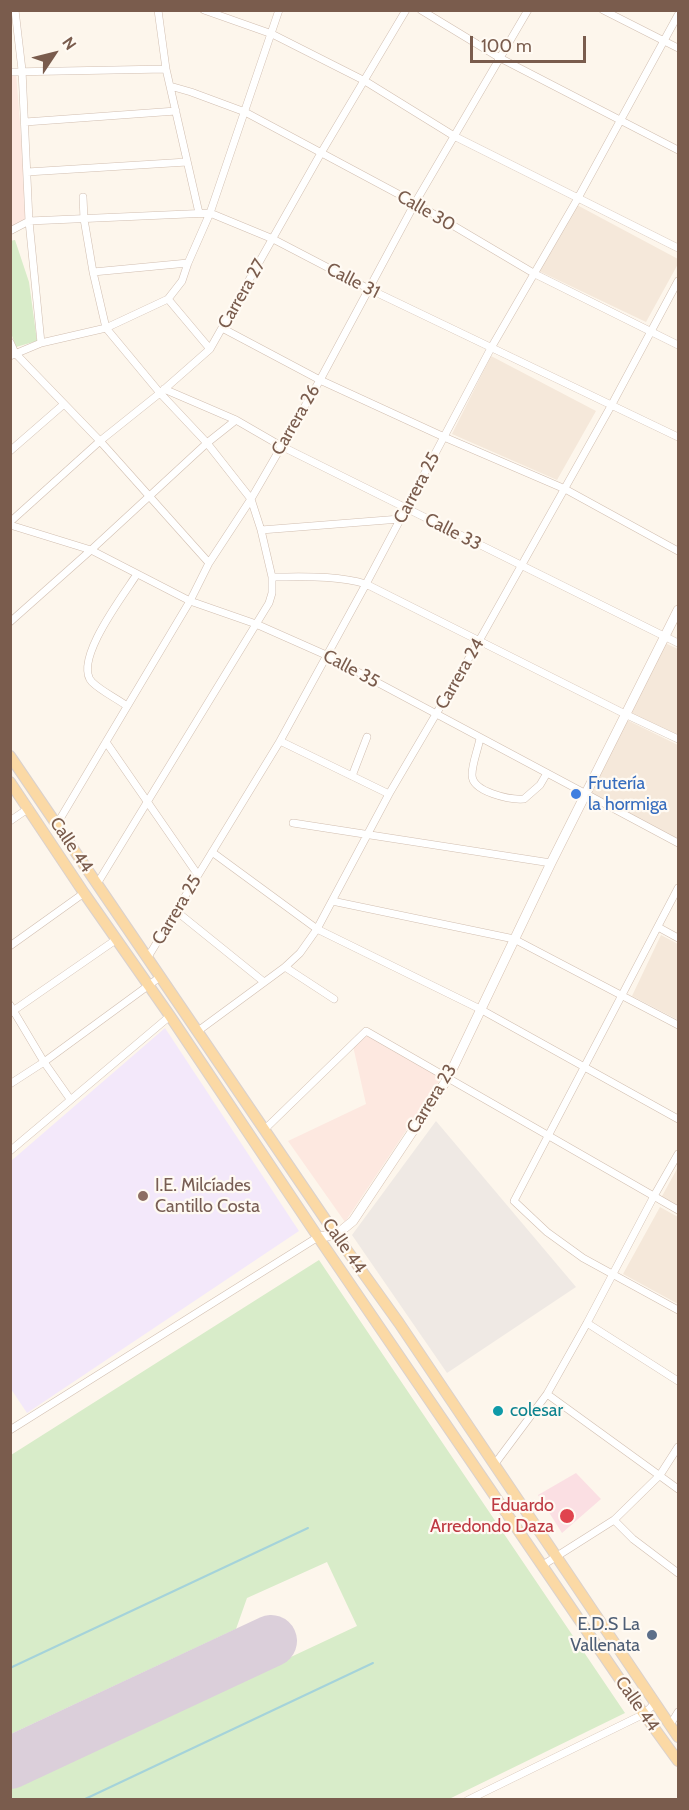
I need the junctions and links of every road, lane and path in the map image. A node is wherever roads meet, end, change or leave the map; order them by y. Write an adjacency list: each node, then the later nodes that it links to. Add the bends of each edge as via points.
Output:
1 (15, 10): 15 (street)
2 (158, 10): 14 (street)
3 (204, 10): 10 (street)
4 (279, 10): 10 (street)
5 (406, 10): 17 (street, Carrera 27)
6 (421, 10): 13 (street)
7 (528, 10): 13 (street, Carrera 26)
8 (603, 10): 11 (street)
9 (678, 15): 11 (street, Carrera 25)
10 (272, 34): 17 (street); 20 (street)
11 (664, 40): 12 (street); 21 (street, Carrera 25)
12 (678, 48)
13 (501, 58): 21 (street); 23 (street, Carrera 26)
14 (166, 69): 15 (street); 18 (street)
15 (22, 70): 16 (street); 22 (street)
16 (10, 72)
17 (365, 81): 23 (street); 25 (street, Carrera 27)
18 (170, 86): 19 (street); 20 (street, Calle 30)
19 (176, 111): 22 (street); 26 (street)
20 (245, 112): 25 (street, Calle 30); 32 (street)
21 (620, 120): 24 (street); 29 (street, Carrera 25)
22 (25, 122): 27 (street)
23 (454, 136): 29 (street); 30 (street, Carrera 26)
24 (678, 150)
25 (321, 153): 30 (street, Calle 30); 36 (street, Carrera 27)
26 (187, 162): 27 (street); 31 (street)
27 (27, 172): 34 (street)
28 (83, 197): 33 (street)
29 (578, 198): 37 (street); 40 (street, Carrera 25)
30 (415, 203): 40 (street, Calle 30); 42 (street, Carrera 26)
31 (199, 213): 32 (street, Calle 31); 33 (street, Calle 31)
32 (210, 213): 36 (street, Calle 31); 38 (street)
33 (84, 219): 34 (street, Calle 31); 39 (street)
34 (29, 221): 35 (street, Calle 31); 48 (street)
35 (10, 231)
36 (273, 239): 42 (street, Calle 31); 45 (street, Carrera 27)
37 (678, 248)
38 (188, 263): 39 (street); 43 (street, via 182,281)
39 (93, 272): 44 (street)
40 (535, 274): 46 (street, Calle 30); 50 (street, Carrera 25)
41 (678, 281): 46 (street, Carrera 24)
42 (369, 289): 50 (street, Calle 31); 53 (street, Carrera 26)
43 (168, 299): 44 (street); 51 (street)
44 (106, 328): 48 (street); 54 (street, Calle 33)
45 (222, 328): 51 (street, Carrera 27); 53 (street)
46 (650, 331): 49 (street, Calle 30); 56 (street, Carrera 24)
47 (10, 342): 52 (street)
48 (41, 343): 52 (street)
49 (678, 345)
50 (491, 348): 56 (street, Calle 31); 58 (street, Carrera 25)
51 (210, 349): 54 (street, Carrera 27)
52 (13, 355): 55 (street)
53 (320, 380): 58 (street); 62 (street, Carrera 26)
54 (162, 391): 57 (street, Calle 33); 60 (street, Carrera 27); 61 (street)
55 (64, 404): 60 (street); 63 (street)
56 (611, 406): 59 (street, Calle 31); 64 (street, Carrera 24)
57 (236, 420): 61 (street); 62 (street, Calle 33)
58 (444, 437): 64 (street); 67 (street, Carrera 25)
59 (678, 437)
60 (100, 441): 65 (street); 69 (street, Carrera 27)
61 (207, 443): 65 (street); 66 (street)
62 (281, 446): 66 (street, Carrera 26); 67 (street, Calle 33)
63 (10, 451)
64 (565, 489): 72 (street); 74 (street, Carrera 24)
65 (150, 497): 71 (street); 73 (street)
66 (251, 499): 70 (street); 73 (street, Carrera 26)
67 (405, 508): 68 (street, Carrera 25); 74 (street, Calle 33)
68 (400, 519): 70 (street); 77 (street, Carrera 25)
69 (10, 524): 71 (street, Calle 35)
70 (261, 530): 76 (street)
71 (92, 550): 75 (street, Calle 35); 80 (street)
72 (678, 551)
73 (209, 563): 78 (street, Carrera 26)
74 (520, 566): 82 (street, Calle 33); 83 (street, Carrera 24)
75 (137, 574): 78 (street, Calle 35); 86 (street, via 94,643 87,669 92,682)
76 (272, 577): 77 (street, via 350,579); 81 (street, via 269,603)
77 (366, 584): 83 (street); 85 (street, Carrera 25)
78 (190, 601): 81 (street, Calle 35); 86 (street, Carrera 26)
79 (678, 610): 82 (street, Carrera 23)
80 (10, 622)
81 (256, 624): 85 (street, Calle 35); 100 (street)
82 (665, 637): 84 (street, Calle 33); 88 (street, Carrera 23)
83 (479, 641): 87 (street, Carrera 24); 88 (street)
84 (678, 643)
85 (326, 655): 87 (street, Calle 35); 92 (street, Carrera 25)
86 (127, 706): 93 (street, Carrera 26)
87 (436, 714): 90 (street, Calle 35); 98 (street, Carrera 24)
88 (625, 714): 91 (street); 99 (street, Carrera 23)
89 (367, 737): 96 (street)
90 (480, 738): 95 (street, Calle 35); 95 (street, via 472,776 481,789 503,797 524,798)
91 (678, 739)
92 (280, 741): 96 (street); 107 (street, Carrera 25)
93 (106, 742): 100 (street); 104 (street, Carrera 26)
94 (10, 756): 104 (main road, Calle 44)
95 (547, 773): 99 (street, Calle 35)
96 (352, 776): 98 (street)
97 (10, 782): 101 (main road, Calle 44)
98 (389, 794): 105 (street, Carrera 24)
99 (585, 795): 106 (street, Calle 35); 108 (street, Carrera 23)
100 (147, 802): 109 (street); 110 (street)
101 (29, 808): 102 (street); 112 (main road, Calle 44)
102 (10, 821)
103 (293, 823): 105 (street)
104 (57, 824): 110 (main road, Calle 44)
105 (368, 834): 108 (street); 113 (street, Carrera 24)
106 (678, 843)
107 (212, 852): 109 (street, Carrera 25); 116 (street)
108 (551, 863): 119 (street, Carrera 23)
109 (198, 875): 114 (street, Carrera 25)
110 (97, 884): 121 (main road, Calle 44)
111 (678, 888): 115 (street)
112 (84, 894): 118 (main road, Calle 44); 120 (street)
113 (332, 901): 116 (street, Carrera 24); 119 (street)
114 (176, 911): 121 (street, Carrera 25); 124 (street)
115 (658, 927): 117 (street); 126 (street)
116 (317, 929): 122 (street, Carrera 24); 128 (street)
117 (678, 938)
118 (117, 939): 125 (main road, Calle 44); 129 (street)
119 (514, 939): 126 (street); 128 (street, Carrera 23)
120 (10, 945)
121 (148, 957): 123 (main road, Calle 44)
122 (285, 967): 124 (street, Carrera 24); 127 (street)
123 (160, 977): 125 (street); 132 (main road, Calle 44)
124 (264, 982): 132 (street, Carrera 24)
125 (148, 986): 130 (main road, Calle 44); 133 (street)
126 (622, 996): 131 (street); 134 (street)
127 (334, 999)
128 (480, 1009): 134 (street); 135 (street, Carrera 23)
129 (12, 1010): 133 (street)
130 (170, 1016): 137 (street); 146 (main road, Calle 44)
131 (678, 1025)
132 (198, 1031): 139 (main road, Calle 44)
133 (44, 1062): 136 (street); 137 (street)
134 (585, 1067): 138 (street); 140 (street)
135 (448, 1078): 139 (street, via 366,1031); 140 (street); 145 (street, Carrera 23, via 353,1221)
136 (10, 1084)
137 (70, 1099): 141 (street)
138 (678, 1119)
139 (265, 1129): 145 (main road, Calle 44)
140 (549, 1136): 143 (street); 147 (street, via 514,1201 547,1232)
141 (10, 1150)
142 (678, 1154): 143 (street)
143 (654, 1196): 144 (street); 147 (street)
144 (678, 1210)
145 (336, 1235): 146 (street); 154 (main road, Calle 44)
146 (318, 1237): 152 (street); 159 (main road, Calle 44)
147 (612, 1274): 148 (street); 149 (street)
148 (678, 1310)
149 (587, 1323): 150 (street); 151 (street)
150 (678, 1381)
151 (547, 1394): 154 (street); 155 (street)
152 (10, 1430)
153 (678, 1447): 155 (street)
154 (494, 1465): 158 (main road, Calle 44)
155 (660, 1475): 156 (street); 157 (street)
156 (678, 1488)
157 (614, 1520): 158 (street); 160 (street)
158 (556, 1557): 159 (street); 161 (main road, Calle 44)
159 (543, 1565): 163 (main road, Calle 44)
160 (678, 1573)
161 (655, 1703): 163 (street); 164 (main road, Calle 44)
162 (678, 1712): 164 (street)
163 (644, 1714): 166 (main road, Calle 44); 167 (street)
164 (670, 1725): 165 (main road, Calle 44)
165 (678, 1737)
166 (678, 1761)
167 (468, 1800)

